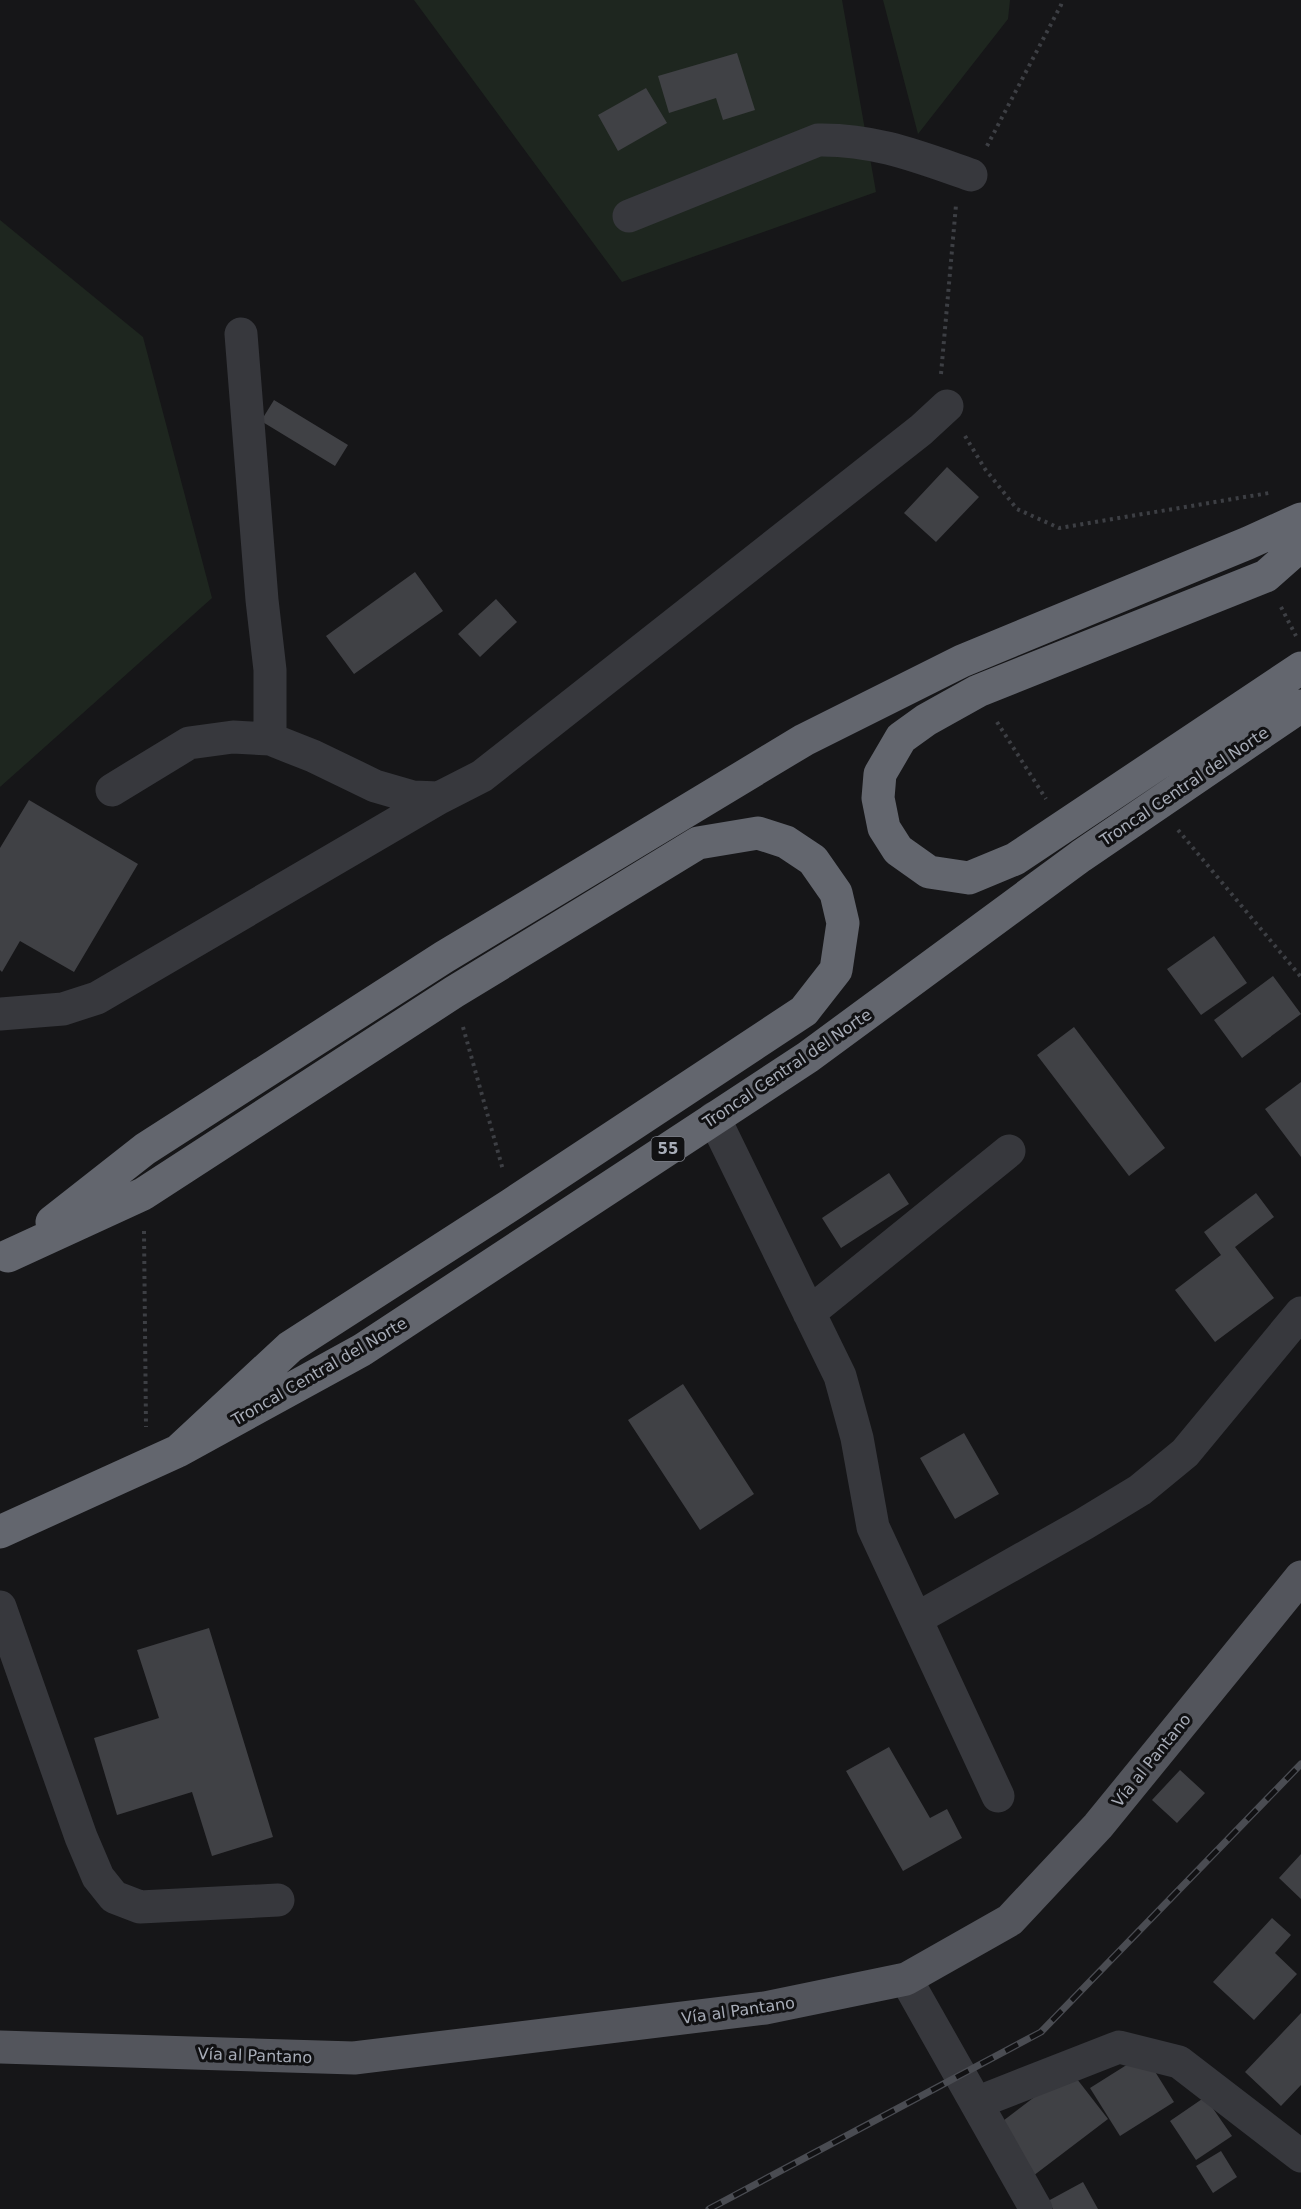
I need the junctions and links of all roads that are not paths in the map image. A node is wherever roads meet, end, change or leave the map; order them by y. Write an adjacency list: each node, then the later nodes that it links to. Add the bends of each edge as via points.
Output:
1 (971, 174): 2 (street, via 892,148 818,140)
2 (629, 216)
3 (241, 334): 9 (street, via 270,670)
4 (947, 406): 11 (street, via 482,776)
5 (1301, 519): 15 (highway, via 962,661 804,740 444,957 145,1149)
6 (1301, 545): 7 (highway, via 1266,576 978,691 926,720 901,738 880,774 878,798 884,828 898,850 929,872 969,878 1015,859)
7 (1301, 668)
8 (1301, 706): 13 (highway, Troncal Central del Norte / 55, via 1082,856 808,1057)
9 (270, 739): 10 (street, via 233,737 189,743); 11 (street, via 375,786 413,797)
10 (112, 790)
11 (439, 798): 12 (street, via 97,998 63,1009)
12 (0, 1014)
13 (714, 1118): 16 (street); 18 (highway, Troncal Central del Norte / 55, via 362,1350)
14 (1009, 1151): 16 (street)
15 (4, 1258): 18 (highway, via 143,1194 454,992 698,843 758,832 786,842 813,860 836,893 843,923 836,970 804,1011 290,1347)
16 (808, 1313): 22 (street, via 840,1376 857,1438 873,1527)
17 (1301, 1313): 22 (street, via 1185,1453 1140,1490)
18 (178, 1451): 19 (highway, Troncal Central del Norte / 55)
19 (0, 1532)
20 (1301, 1577): 25 (main road, Vía al Pantano, via 1098,1826 1010,1920)
21 (0, 1607): 24 (street, via 81,1837 98,1877 114,1897 140,1907)
22 (916, 1619): 23 (street)
23 (999, 1796)
24 (278, 1900)
25 (906, 1979): 26 (main road, Vía al Pantano, via 765,2008 354,2058); 27 (street)
26 (0, 2047)
27 (976, 2103): 28 (street, via 1119,2047 1179,2062); 29 (street)
28 (1301, 2156)
29 (1036, 2209)

